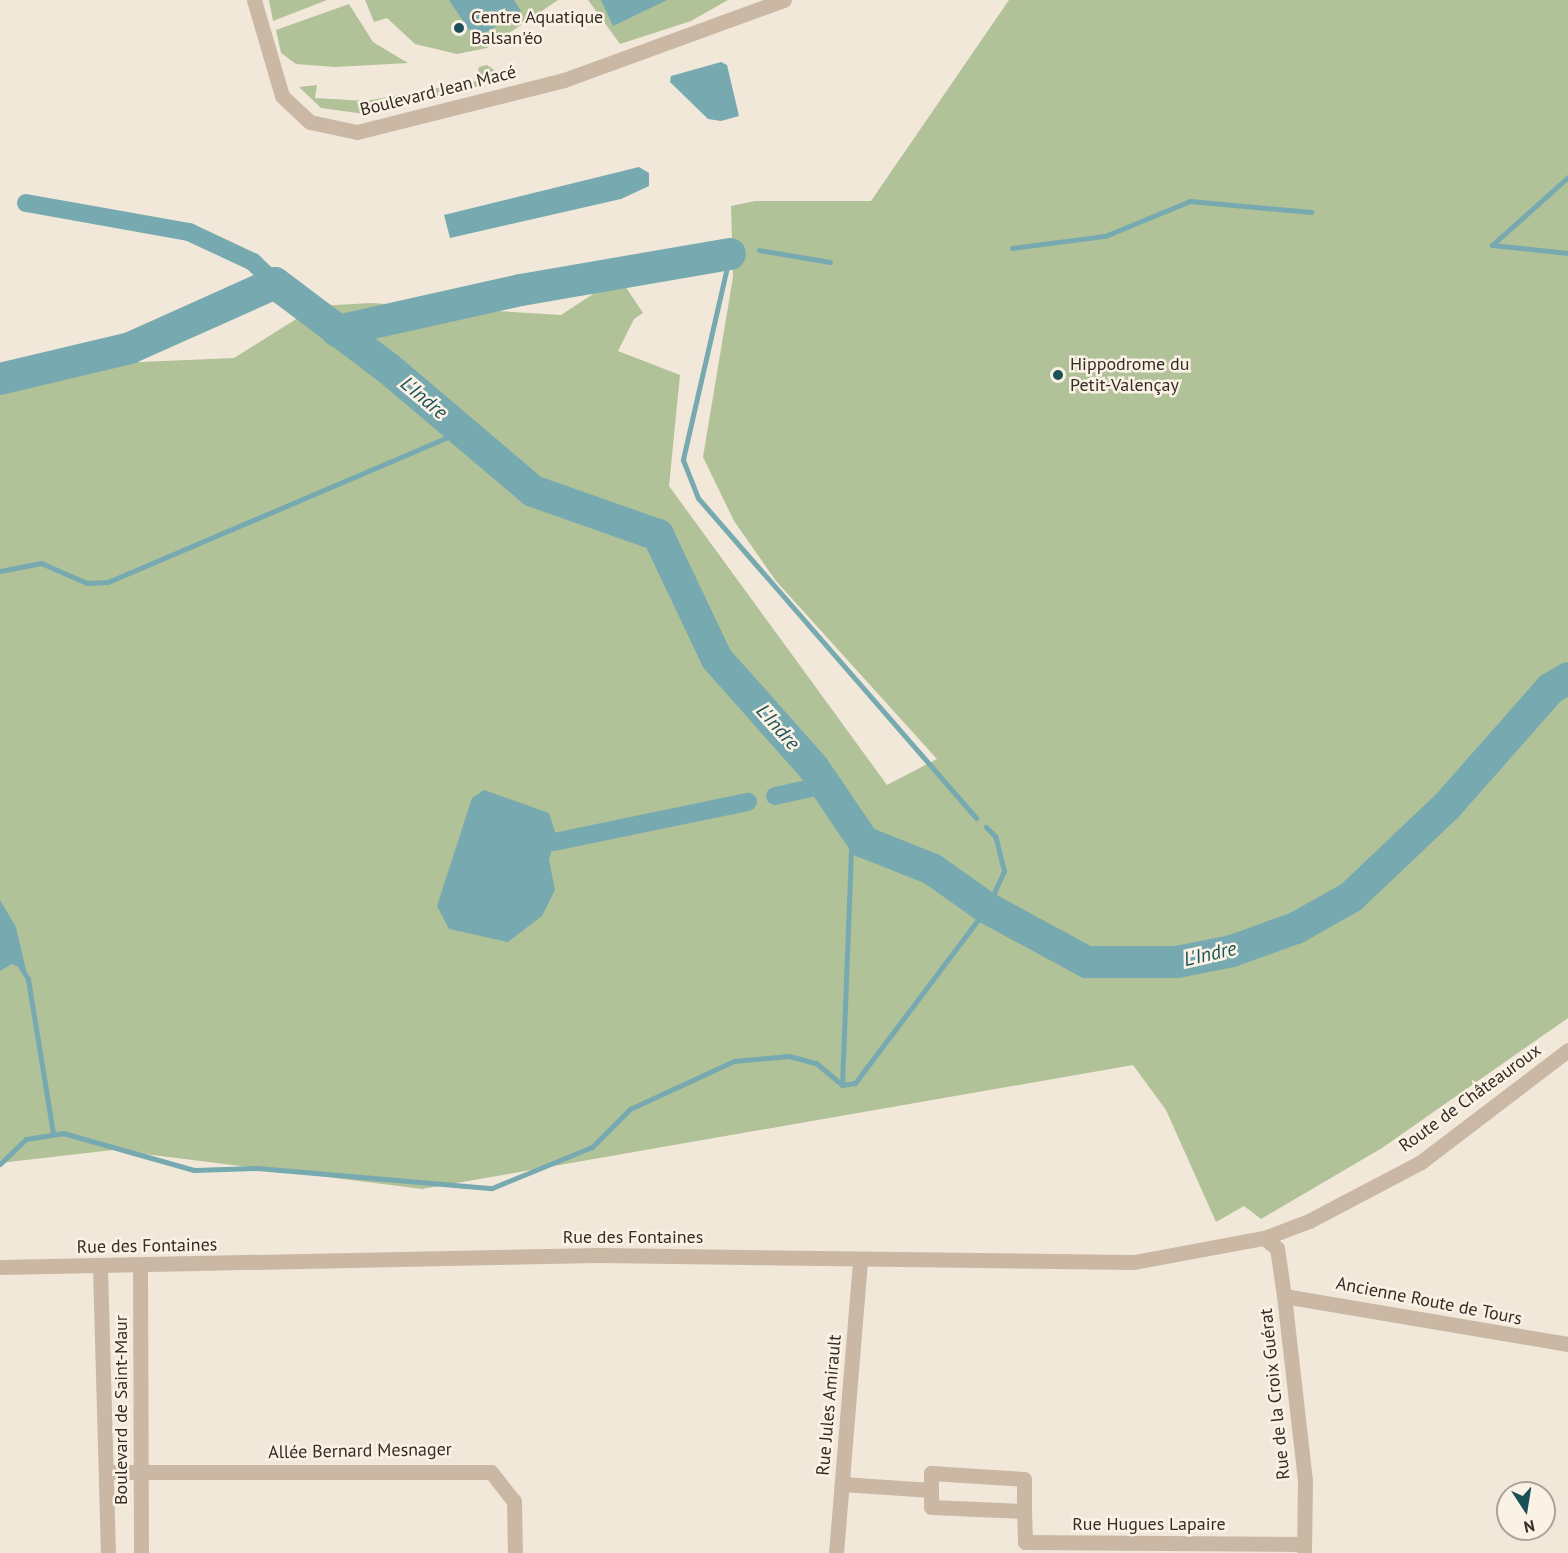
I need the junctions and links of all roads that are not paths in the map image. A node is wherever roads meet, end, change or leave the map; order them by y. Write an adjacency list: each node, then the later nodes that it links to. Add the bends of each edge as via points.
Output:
1 (254, 0): 2 (street, Boulevard Jean Macé, via 282,96 310,122 357,132 536,87)
2 (784, 0)
3 (1568, 1050): 4 (street, Route de Châteauroux, via 1421,1162)
4 (1264, 1238): 5 (street, Rue des Fontaines, via 1134,1262); 9 (street, Rue de la Croix Guérat, via 1277,1248)
5 (860, 1259): 6 (street, Rue des Fontaines, via 599,1255); 13 (street, Rue Jules Amirault)
6 (140, 1266): 8 (street, Rue des Fontaines); 12 (street, Boulevard de Saint-Maur)
7 (0, 1267): 8 (street, Rue des Fontaines)
8 (100, 1268): 11 (street, Boulevard de Saint-Maur)
9 (1284, 1296): 10 (street, Ancienne Route de Tours); 16 (street, Rue de la Croix Guérat, via 1305,1481)
10 (1568, 1344)
11 (106, 1472): 12 (street); 17 (street, Boulevard de Saint-Maur)
12 (140, 1472): 18 (street, Boulevard de Saint-Maur); 19 (street, Allée Bernard Mesnager, via 491,1472 514,1501)
13 (842, 1484): 14 (street); 20 (street, Rue Jules Amirault)
14 (931, 1490): 15 (street, via 931,1507); 15 (street, Rue Hugues Lapaire, via 931,1473 1024,1479)
15 (1024, 1511): 16 (street, Rue Hugues Lapaire, via 1025,1542)
16 (1304, 1549)
17 (108, 1553)
18 (141, 1553)
19 (515, 1553)
20 (836, 1553)

